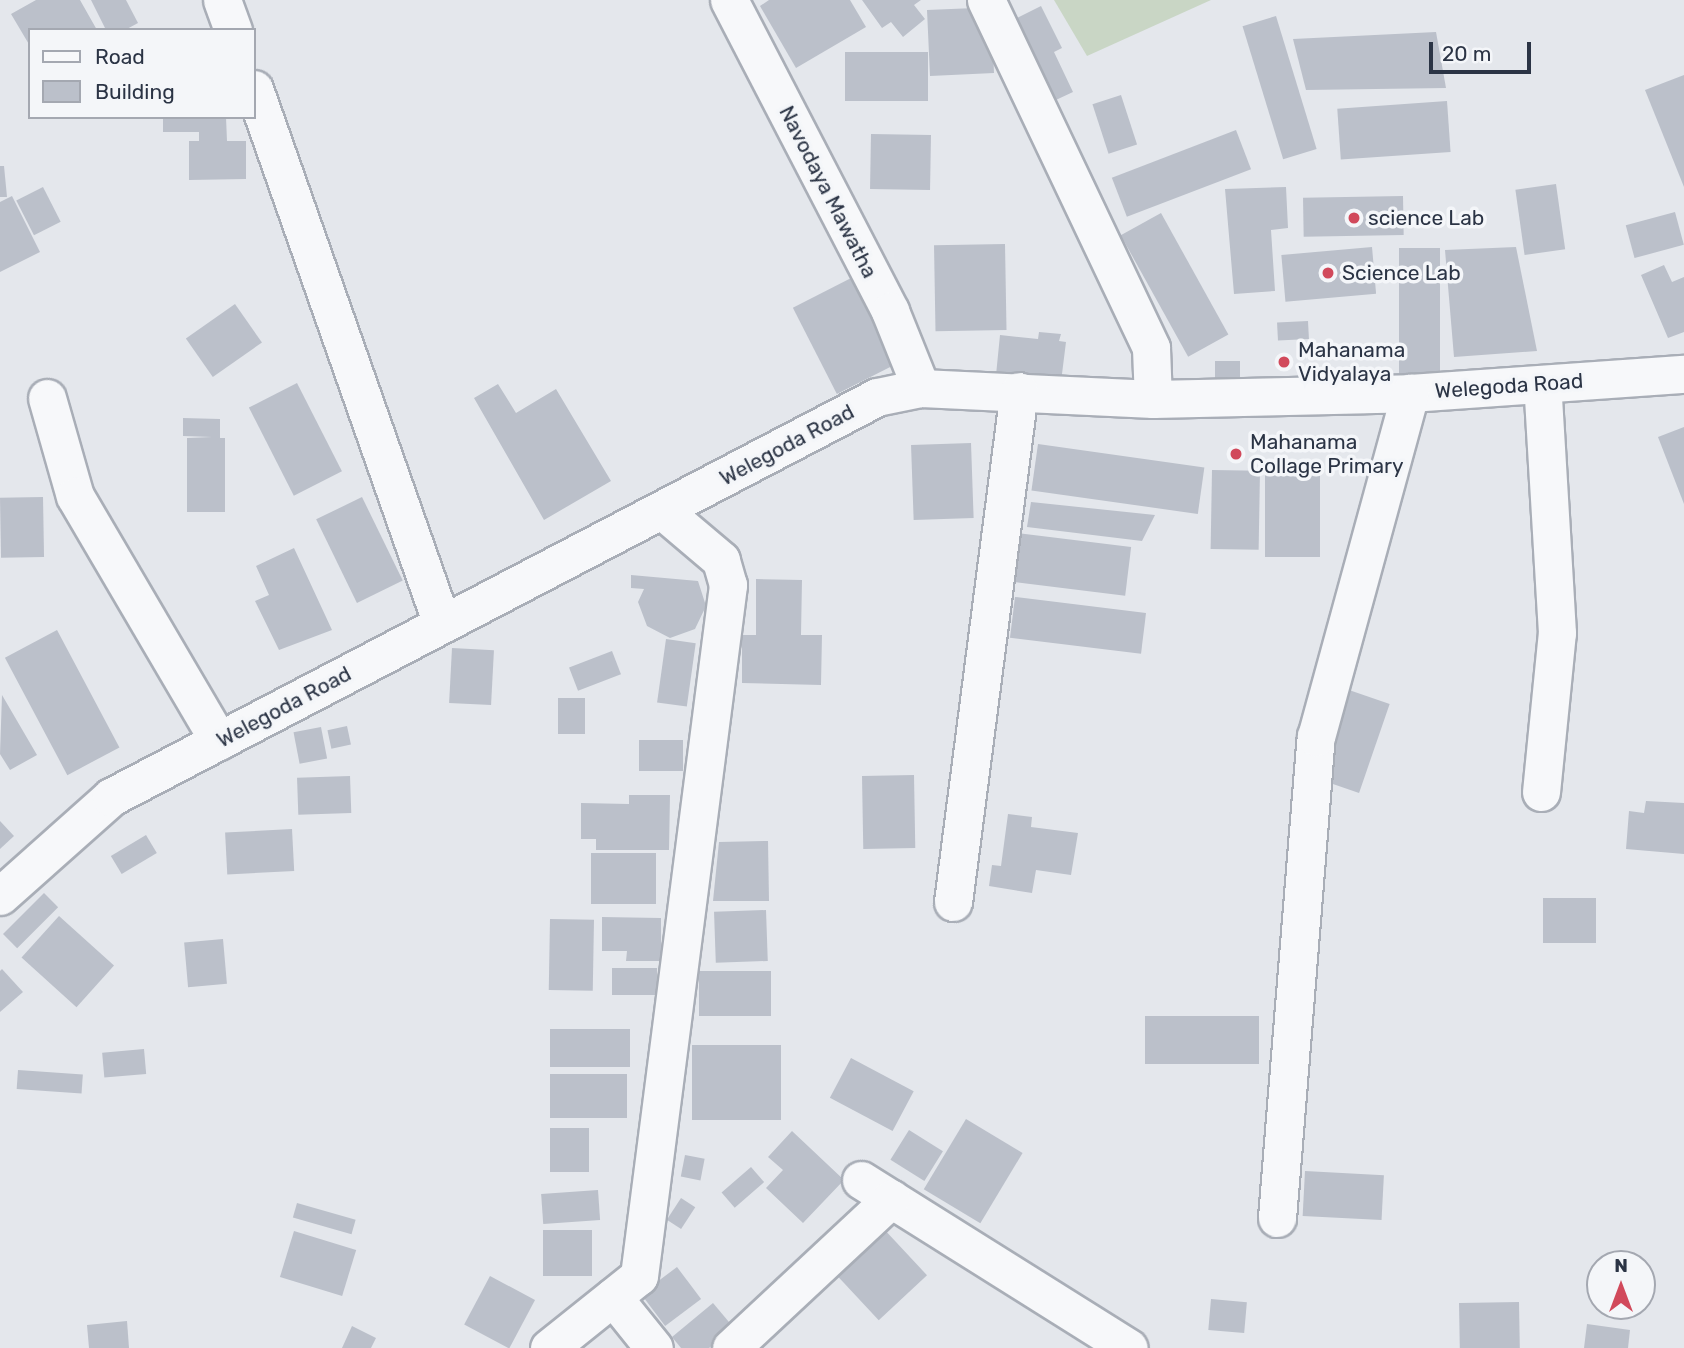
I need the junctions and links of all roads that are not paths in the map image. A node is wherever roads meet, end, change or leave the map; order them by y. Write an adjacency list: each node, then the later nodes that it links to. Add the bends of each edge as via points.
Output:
1 (222, 0): 4 (street)
2 (729, 0): 8 (street, Navodaya Mawatha, via 890,311)
3 (986, 0): 12 (street, via 1152,348)
4 (232, 28)
5 (256, 95): 14 (street)
6 (1684, 374): 7 (street, Welegoda Road)
7 (1542, 384): 10 (street, Welegoda Road); 16 (street, via 1557,633)
8 (921, 388): 9 (street, Welegoda Road); 13 (street, Welegoda Road, via 877,397)
9 (1019, 391): 12 (street, Welegoda Road); 18 (street)
10 (1410, 393): 12 (street, Welegoda Road); 19 (street, via 1316,737)
11 (47, 398): 15 (street, via 75,496)
12 (1153, 399)
13 (663, 511): 14 (street, Welegoda Road); 20 (street, via 721,561 728,585 639,1276)
14 (442, 624): 15 (street, Welegoda Road)
15 (219, 741): 17 (street, Welegoda Road, via 111,797)
16 (1541, 792)
17 (0, 896)
18 (953, 902)
19 (1277, 1218)
20 (613, 1297): 21 (street); 22 (street)
21 (549, 1348)
22 (654, 1348)
23 (731, 1348): 24 (street, via 876,1189)
24 (1129, 1348)

